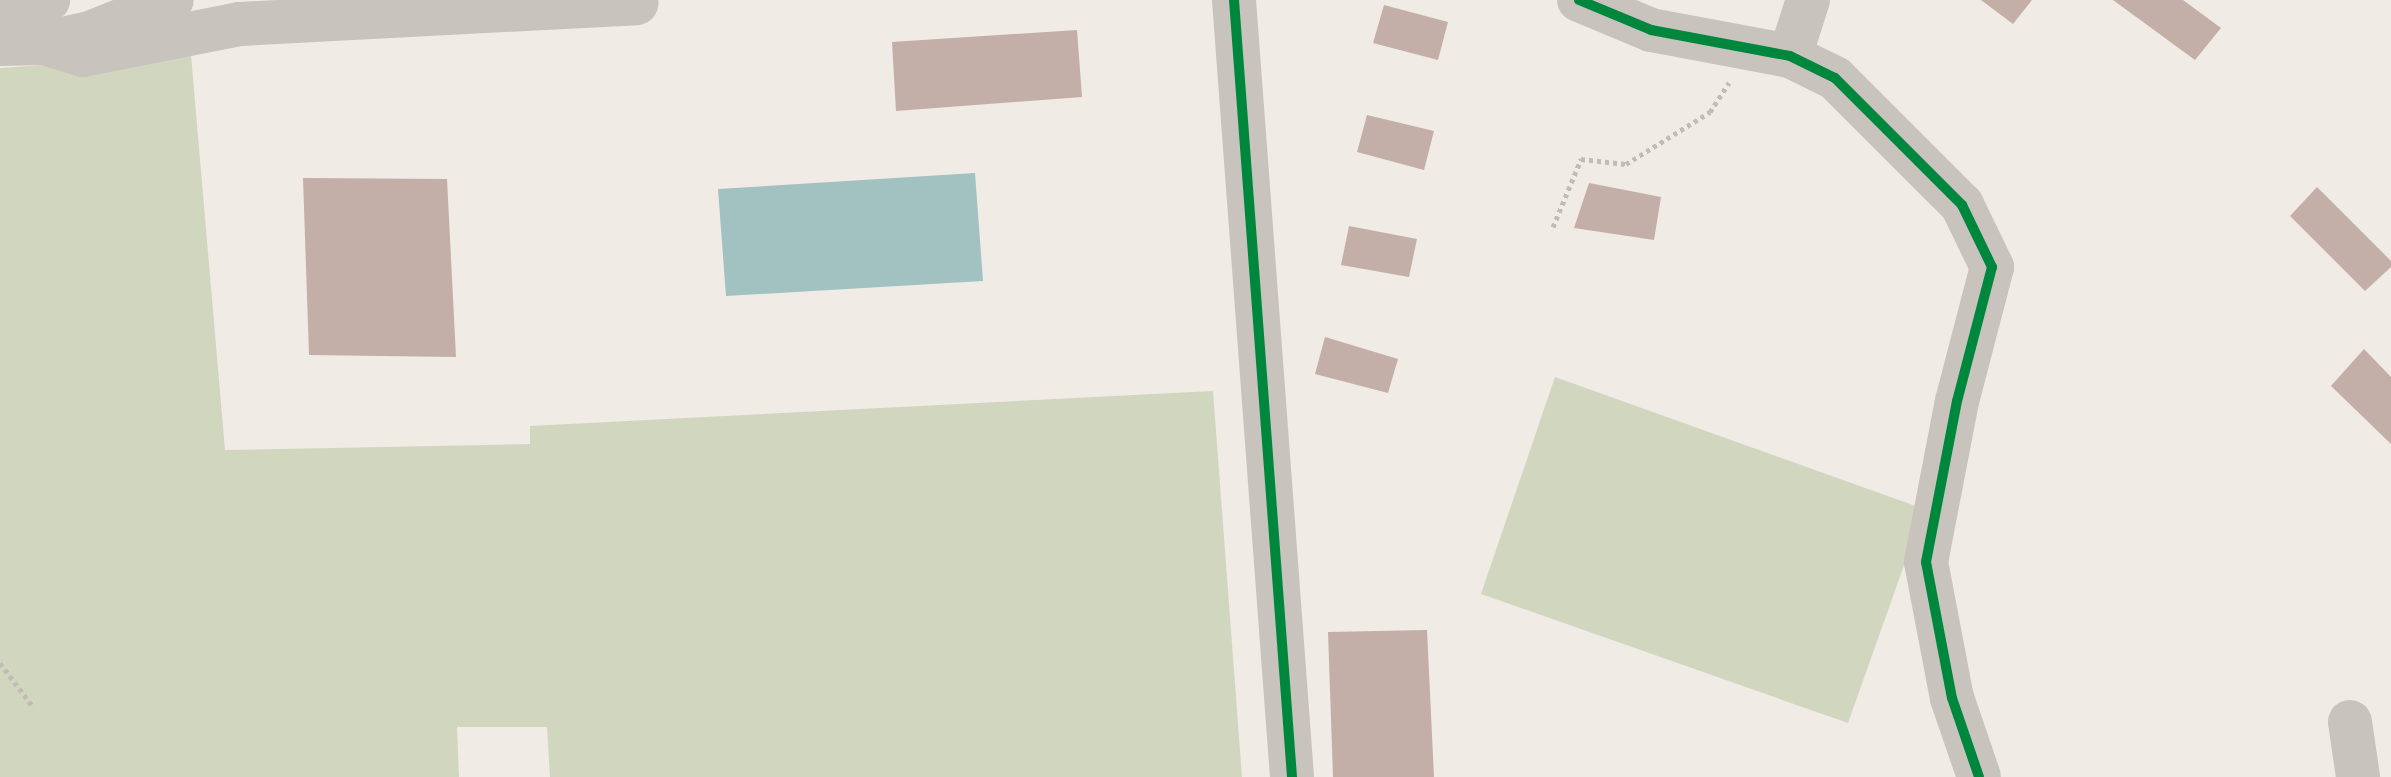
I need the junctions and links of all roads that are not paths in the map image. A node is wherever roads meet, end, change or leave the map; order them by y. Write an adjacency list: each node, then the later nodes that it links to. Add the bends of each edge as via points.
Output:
1 (48, 0): 8 (street)
2 (172, 0): 9 (street, via 90,33)
3 (1234, 0): 13 (street)
4 (1579, 0): 11 (street, via 1651,30)
5 (1808, 0): 11 (street)
6 (636, 3): 7 (street)
7 (504, 4): 9 (street, via 239,24 83,55)
8 (0, 24)
9 (44, 43): 10 (street)
10 (0, 44)
11 (1770, 53): 14 (street, via 1835,78 1962,205 1992,267 1957,401 1926,562 1952,698)
12 (2350, 722): 15 (street)
13 (1292, 777)
14 (1979, 777)
15 (2358, 777)

